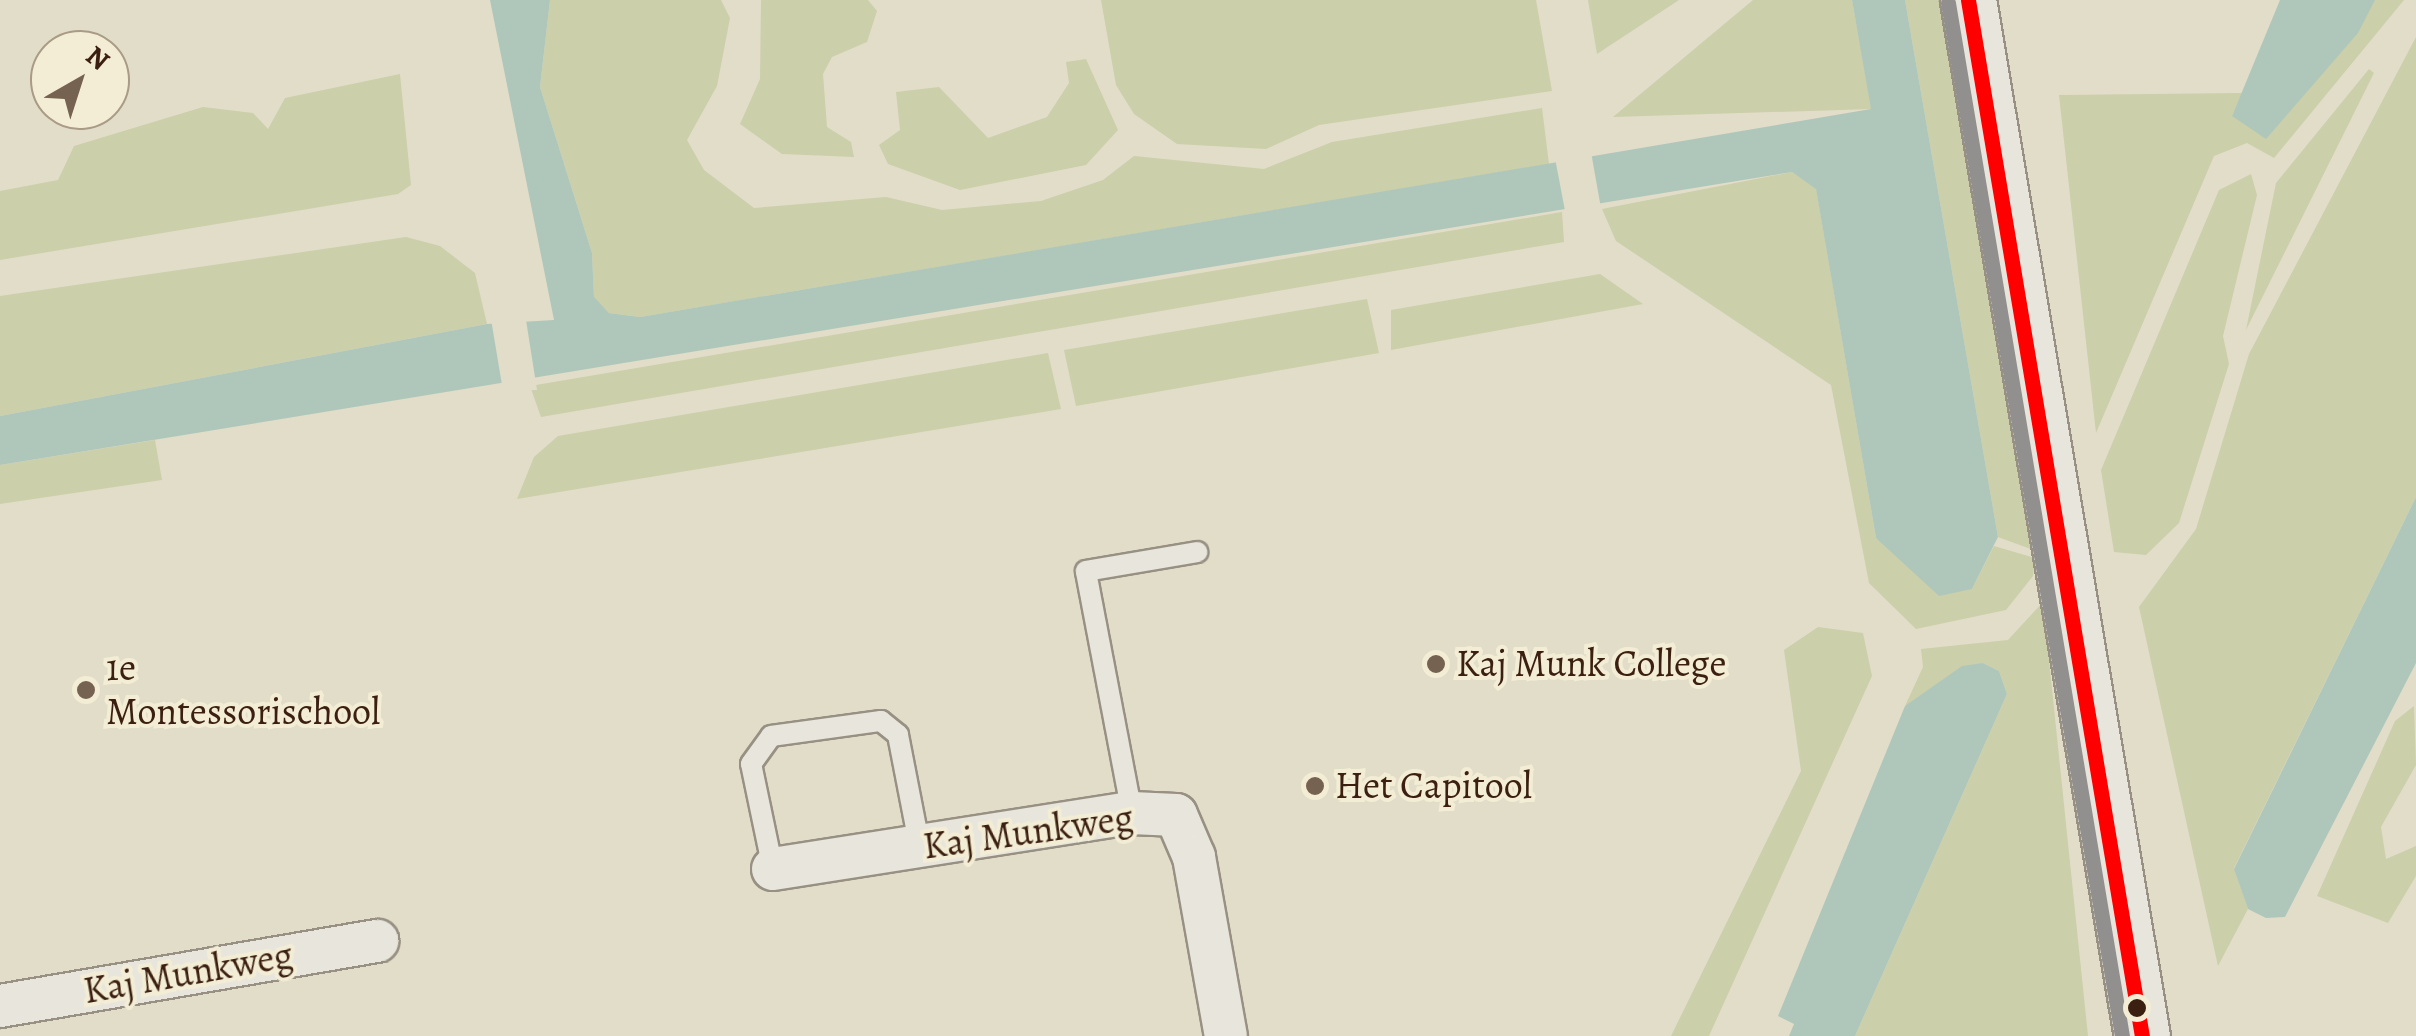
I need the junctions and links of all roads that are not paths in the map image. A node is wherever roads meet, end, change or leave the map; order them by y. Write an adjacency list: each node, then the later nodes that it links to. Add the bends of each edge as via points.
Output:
1 (1968, 0): 9 (street)
2 (1198, 552): 3 (lane, via 1086,571)
3 (1132, 813): 4 (street, Kaj Munkweg); 8 (street, Kaj Munkweg, via 1176,815 1188,843)
4 (920, 848): 5 (street, Kaj Munkweg); 5 (lane, via 898,735 881,721 789,733 771,736 752,764)
5 (773, 869)
6 (377, 941): 7 (street, Kaj Munkweg)
7 (0, 1006)
8 (1226, 1036)
9 (2142, 1036)

